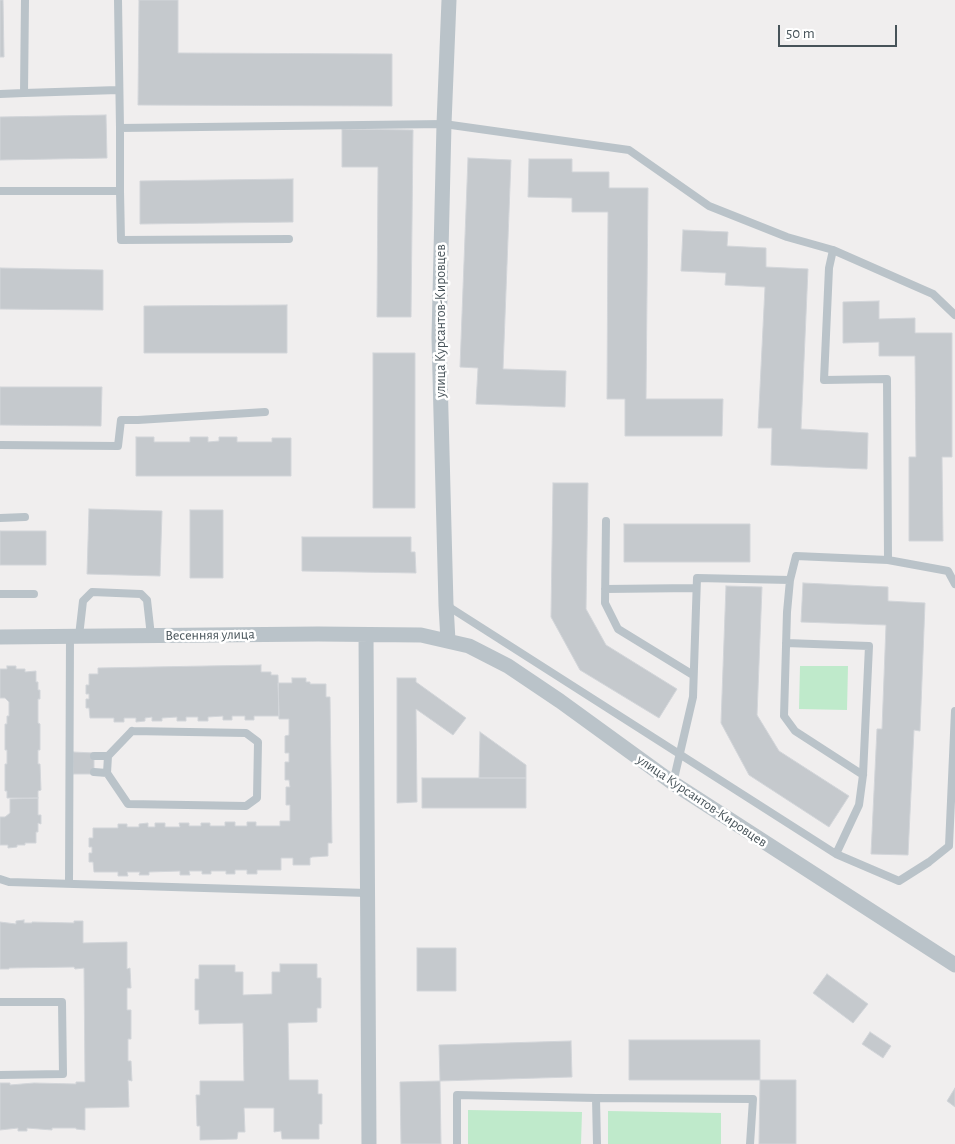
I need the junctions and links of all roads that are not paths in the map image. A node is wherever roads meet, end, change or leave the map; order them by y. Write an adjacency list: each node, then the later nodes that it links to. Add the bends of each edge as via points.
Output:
1 (25, 0): 5 (lane)
2 (118, 0): 4 (lane)
3 (449, 0): 7 (street, улица Курсантов-Кировцев)
4 (118, 90): 5 (lane); 8 (lane)
5 (24, 93): 6 (lane)
6 (0, 94)
7 (444, 124): 8 (lane); 12 (lane, via 629,150 709,206 788,237); 26 (street, улица Курсантов-Кировцев, via 439,337)
8 (120, 128): 10 (lane)
9 (0, 191): 10 (lane)
10 (120, 191): 11 (lane, via 122,240)
11 (289, 239)
12 (833, 250): 13 (lane, via 933,294); 19 (lane, via 829,268 824,380 888,380)
13 (955, 315)
14 (264, 412): 15 (lane, via 121,420 118,446)
15 (0, 445)
16 (0, 518): 17 (lane)
17 (25, 518)
18 (606, 521): 23 (lane)
19 (888, 560): 20 (lane, via 796,556); 21 (lane, via 948,571)
20 (790, 580): 22 (lane, via 696,578); 33 (lane)
21 (955, 584)
22 (696, 588): 23 (lane); 34 (lane)
23 (605, 589): 34 (lane, via 605,603 618,629)
24 (0, 594): 25 (lane)
25 (34, 594)
26 (446, 604): 32 (street, улица Курсантов-Кировцев); 36 (lane)
27 (366, 635): 28 (street, Весенняя улица); 30 (street, Весенняя улица); 46 (street)
28 (421, 635): 32 (street, улица Курсантов-Кировцев)
29 (75, 636): 30 (street, Весенняя улица); 30 (lane, via 83,601 92,592 141,594 147,600); 31 (street, Весенняя улица); 45 (lane)
30 (151, 636)
31 (0, 637)
32 (448, 641): 42 (street, улица Курсантов-Кировцев, via 469,646 508,666)
33 (786, 643): 41 (lane, via 784,716 795,731); 41 (lane, via 869,646)
34 (693, 675): 36 (lane, via 693,697)
35 (955, 711): 43 (lane, via 949,846 899,881)
36 (679, 755): 42 (lane); 43 (lane)
37 (94, 756): 38 (lane)
38 (108, 756): 40 (lane); 40 (lane, via 132,731 246,733 258,742 257,798 246,806 128,804)
39 (94, 772): 40 (lane)
40 (107, 772)
41 (863, 775): 43 (lane, via 859,805)
42 (673, 783): 47 (street, улица Курсантов-Кировцев)
43 (836, 854)
44 (0, 880): 45 (lane)
45 (69, 884): 46 (lane)
46 (367, 893): 51 (street)
47 (955, 965)
48 (0, 1002): 49 (lane, via 62,1002 63,1074)
49 (0, 1075)
50 (596, 1098): 52 (lane, via 456,1095); 53 (lane); 54 (lane, via 753,1098)
51 (369, 1144)
52 (457, 1144)
53 (597, 1144)
54 (750, 1144)

